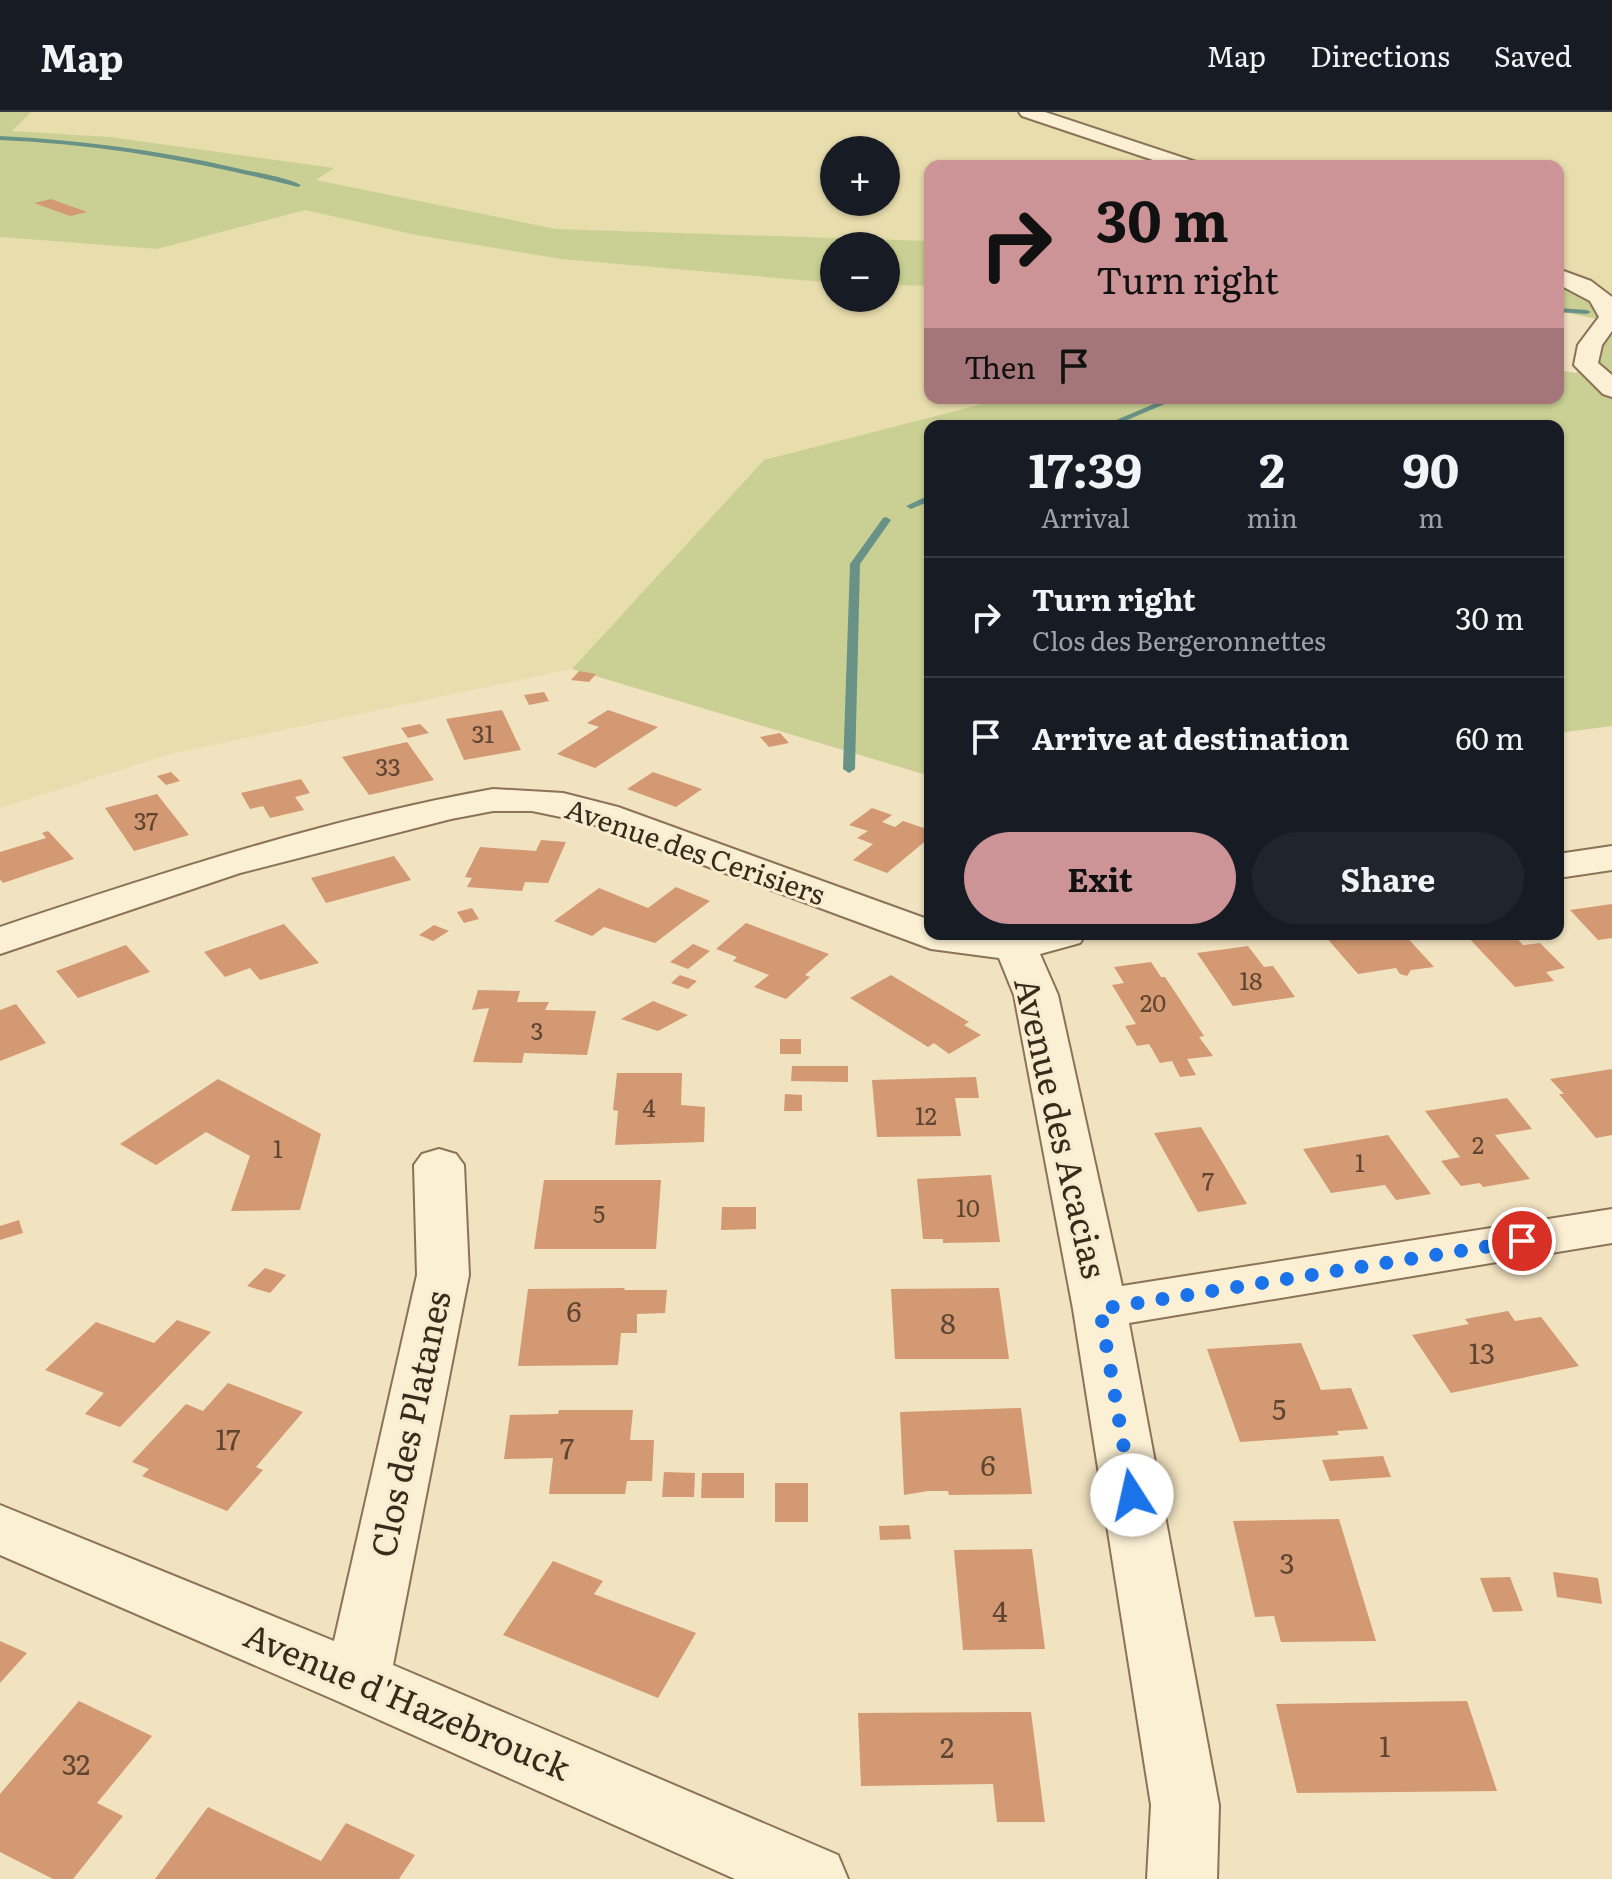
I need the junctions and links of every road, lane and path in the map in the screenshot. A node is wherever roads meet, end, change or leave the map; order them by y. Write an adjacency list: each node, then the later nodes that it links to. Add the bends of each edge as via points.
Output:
1 (1028, 112): 2 (street)
2 (1171, 160)
3 (1564, 278): 4 (street, via 1601,298 1611,313 1585,357 1586,365)
4 (1612, 389)
5 (1612, 858): 6 (street)
6 (1564, 865)
7 (924, 932): 10 (street, Avenue des Cerisiers, via 604,815 563,804 493,800 226,865)
8 (946, 940): 9 (street, Avenue des Cerisiers)
9 (1041, 940): 13 (street, Avenue des Acacias, via 1036,995)
10 (0, 941)
11 (439, 1165): 15 (street, Clos des Platanes, via 443,1275)
12 (1612, 1226): 13 (street)
13 (1100, 1309): 17 (street, Avenue des Acacias, via 1185,1805)
14 (0, 1529): 15 (street, Avenue d'Hazebrouck)
15 (358, 1680): 16 (street, Avenue d'Hazebrouck)
16 (813, 1879)
17 (1182, 1879)

